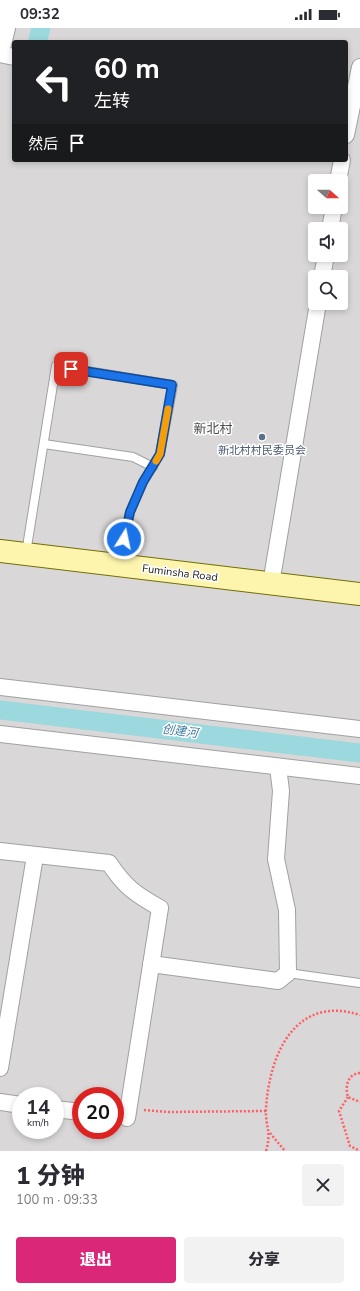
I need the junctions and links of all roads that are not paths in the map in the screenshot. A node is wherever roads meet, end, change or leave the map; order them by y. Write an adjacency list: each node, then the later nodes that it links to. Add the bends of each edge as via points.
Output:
1 (5, 28): 2 (street)
2 (0, 48)
3 (0, 54): 4 (street)
4 (12, 57)
5 (360, 67): 6 (street)
6 (348, 113)
7 (342, 162): 8 (street)
8 (339, 174)
9 (317, 310): 15 (street)
10 (44, 444): 11 (lane, via 133,457); 11 (lane, via 56,366 172,385 160,454); 13 (lane)
11 (153, 466): 14 (lane, via 130,512)
12 (0, 551): 13 (main road, Fuminsha Road)
13 (25, 555): 14 (main road, Fuminsha Road)
14 (120, 566): 15 (main road, Fuminsha Road)
15 (271, 584): 16 (main road, Fuminsha Road)
16 (360, 594)
17 (0, 687): 18 (street)
18 (360, 729)
19 (0, 734): 20 (street)
20 (278, 767): 21 (street); 25 (street, via 281,791 276,859 287,910)
21 (360, 776)
22 (0, 851): 23 (street)
23 (35, 856): 24 (street, via 109,864 122,882 138,896 160,908); 27 (street)
24 (151, 964): 25 (street, via 278,981); 30 (street)
25 (288, 973): 26 (lane)
26 (360, 983)
27 (0, 1068)
28 (0, 1102): 29 (street)
29 (12, 1104)
30 (127, 1116)

